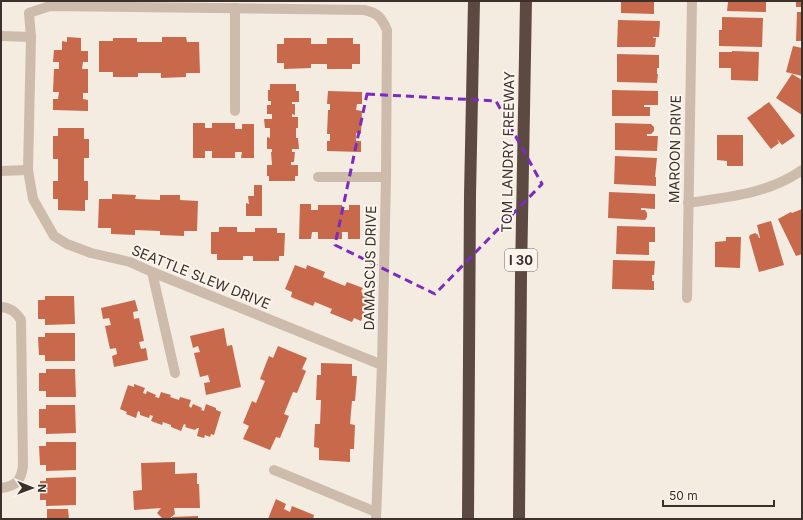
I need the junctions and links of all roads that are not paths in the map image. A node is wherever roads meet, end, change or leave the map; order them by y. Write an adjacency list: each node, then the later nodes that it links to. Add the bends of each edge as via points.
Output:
1 (474, 1): 22 (highway)
2 (526, 1): 23 (highway, TOM LANDRY FREEWAY / I 30)
3 (692, 1): 13 (street, MAROON DRIVE)
4 (235, 8): 6 (street, SEATTLE SLEW DRIVE, via 50,6 29,14); 7 (street); 12 (street, DAMASCUS DRIVE, via 364,10 374,12 382,19 387,30)
5 (1, 36): 6 (street)
6 (31, 37): 9 (street, SEATTLE SLEW DRIVE)
7 (235, 111)
8 (1, 170): 9 (street)
9 (28, 170): 14 (street, SEATTLE SLEW DRIVE, via 33,199 54,236 91,253 130,262)
10 (802, 170): 13 (street, via 790,178 755,192)
11 (318, 177): 12 (street)
12 (386, 177): 17 (street, DAMASCUS DRIVE)
13 (688, 203): 15 (street, MAROON DRIVE)
14 (152, 272): 17 (street, SEATTLE SLEW DRIVE); 18 (street)
15 (687, 298)
16 (1, 307): 20 (street, via 16,312 21,320 23,466 22,476 16,483)
17 (382, 366): 21 (street, DAMASCUS DRIVE)
18 (175, 373)
19 (274, 470): 21 (street)
20 (1, 488)
21 (376, 515)
22 (468, 519)
23 (519, 519)

